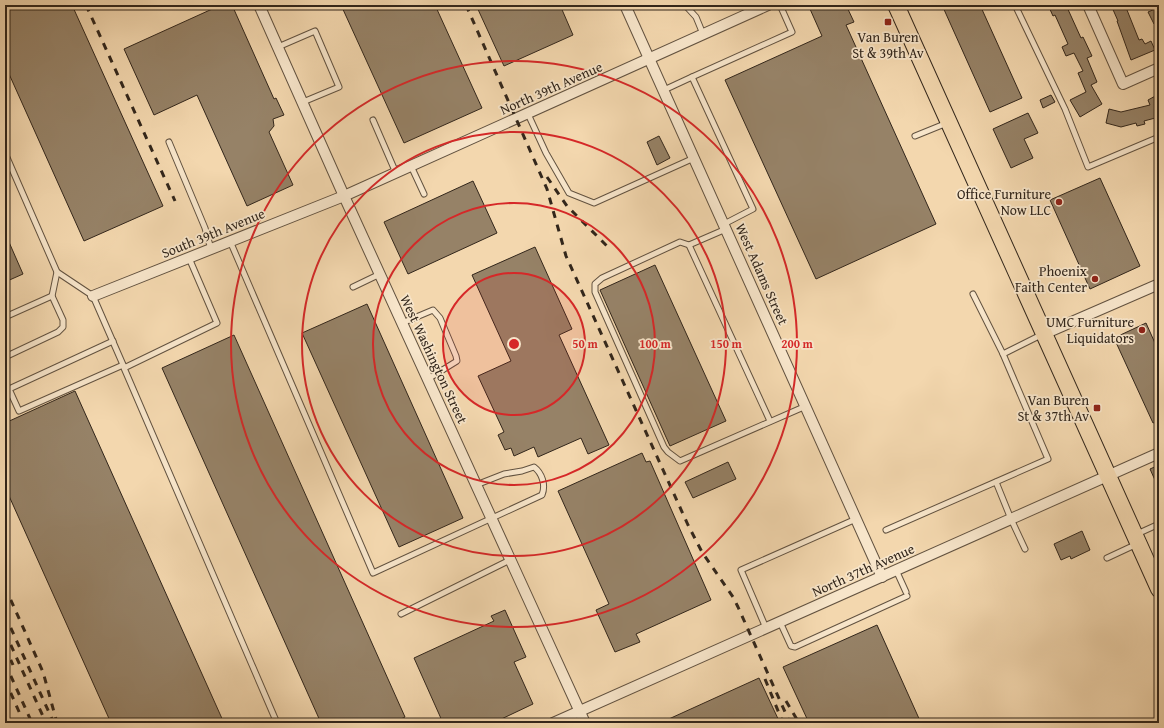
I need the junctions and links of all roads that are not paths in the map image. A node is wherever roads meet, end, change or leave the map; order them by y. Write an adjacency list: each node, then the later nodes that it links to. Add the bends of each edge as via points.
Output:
1 (259, 5): 10 (street, West Washington Street)
2 (626, 5): 11 (street, West Adams Street)
3 (685, 5): 9 (lane, via 696,17)
4 (768, 5): 9 (street, North 39th Avenue)
5 (780, 5): 13 (lane, via 792,32)
6 (896, 5): 18 (main road)
7 (1015, 5): 20 (lane, via 1065,109 1088,167)
8 (1088, 5): 12 (street, via 1123,84)
9 (704, 34): 11 (street, North 39th Avenue)
10 (278, 47): 15 (street, West Washington Street); 15 (lane, via 315,31 339,86)
11 (650, 59): 14 (street, West Adams Street); 16 (street, North 39th Avenue)
12 (1159, 68)
13 (692, 77): 14 (lane); 28 (lane, via 753,209)
14 (664, 90): 23 (street, West Adams Street)
15 (303, 102): 27 (street, West Washington Street)
16 (528, 114): 23 (lane, via 569,193 594,203); 24 (street, North 39th Avenue)
17 (373, 120): 25 (lane)
18 (948, 122): 19 (lane); 42 (main road)
19 (915, 136)
20 (1159, 137)
21 (168, 142): 31 (lane, via 205,228)
22 (5, 153): 33 (lane)
23 (694, 158): 28 (street, West Adams Street)
24 (411, 166): 25 (street, North 39th Avenue); 26 (lane)
25 (396, 173): 27 (street, North 39th Avenue)
26 (424, 194)
27 (344, 196): 29 (street, South 39th Avenue); 34 (street, West Washington Street)
28 (725, 226): 30 (lane); 48 (street, West Adams Street)
29 (230, 242): 31 (street, South 39th Avenue); 54 (lane, via 373,573)
30 (689, 245): 49 (lane); 49 (lane, via 680,242 602,278 595,284 664,447 680,461)
31 (211, 249): 32 (street, South 39th Avenue)
32 (189, 258): 39 (street, South 39th Avenue); 46 (lane, via 217,323)
33 (57, 272): 38 (lane); 39 (lane)
34 (380, 274): 36 (lane); 41 (street, West Washington Street)
35 (1159, 284): 42 (street)
36 (352, 287)
37 (973, 294): 44 (lane)
38 (52, 296): 40 (lane); 45 (lane, via 63,320 63,327 58,332)
39 (93, 296): 43 (lane)
40 (5, 317)
41 (402, 323): 47 (street, West Washington Street); 47 (lane, via 433,310 440,318 457,362)
42 (1044, 334): 44 (lane); 51 (main road)
43 (112, 341): 46 (lane); 46 (lane, via 9,389 19,412)
44 (1003, 354): 52 (lane, via 1048,459)
45 (5, 357)
46 (124, 366): 70 (lane)
47 (428, 379): 53 (street, West Washington Street)
48 (806, 406): 49 (lane); 55 (street, West Adams Street)
49 (770, 421)
50 (1159, 453): 51 (street, North 37th Avenue)
51 (1108, 476): 56 (street, North 37th Avenue); 59 (main road)
52 (996, 482): 56 (lane); 58 (lane)
53 (476, 485): 54 (street, West Washington Street); 54 (lane, via 504,474 534,467 540,475 544,489 542,495)
54 (491, 519): 62 (street, West Washington Street)
55 (856, 519): 64 (street, West Adams Street); 68 (lane, via 741,570)
56 (1010, 519): 60 (lane); 63 (street, North 37th Avenue)
57 (1159, 524): 59 (lane)
58 (886, 530)
59 (1136, 539): 61 (lane); 65 (main road)
60 (1025, 549)
61 (1107, 558)
62 (510, 560): 66 (lane); 69 (street, West Washington Street)
63 (896, 570): 64 (street, North 37th Avenue); 67 (lane, via 907,594 795,646 791,646)
64 (882, 577): 67 (street, North 37th Avenue)
65 (1159, 589)
66 (401, 614)
67 (780, 622): 68 (street, North 37th Avenue)
68 (766, 628): 69 (street, North 37th Avenue)
69 (579, 711): 71 (street, North 37th Avenue); 72 (street, West Washington Street)
70 (277, 723)
71 (553, 723)
72 (584, 723)

